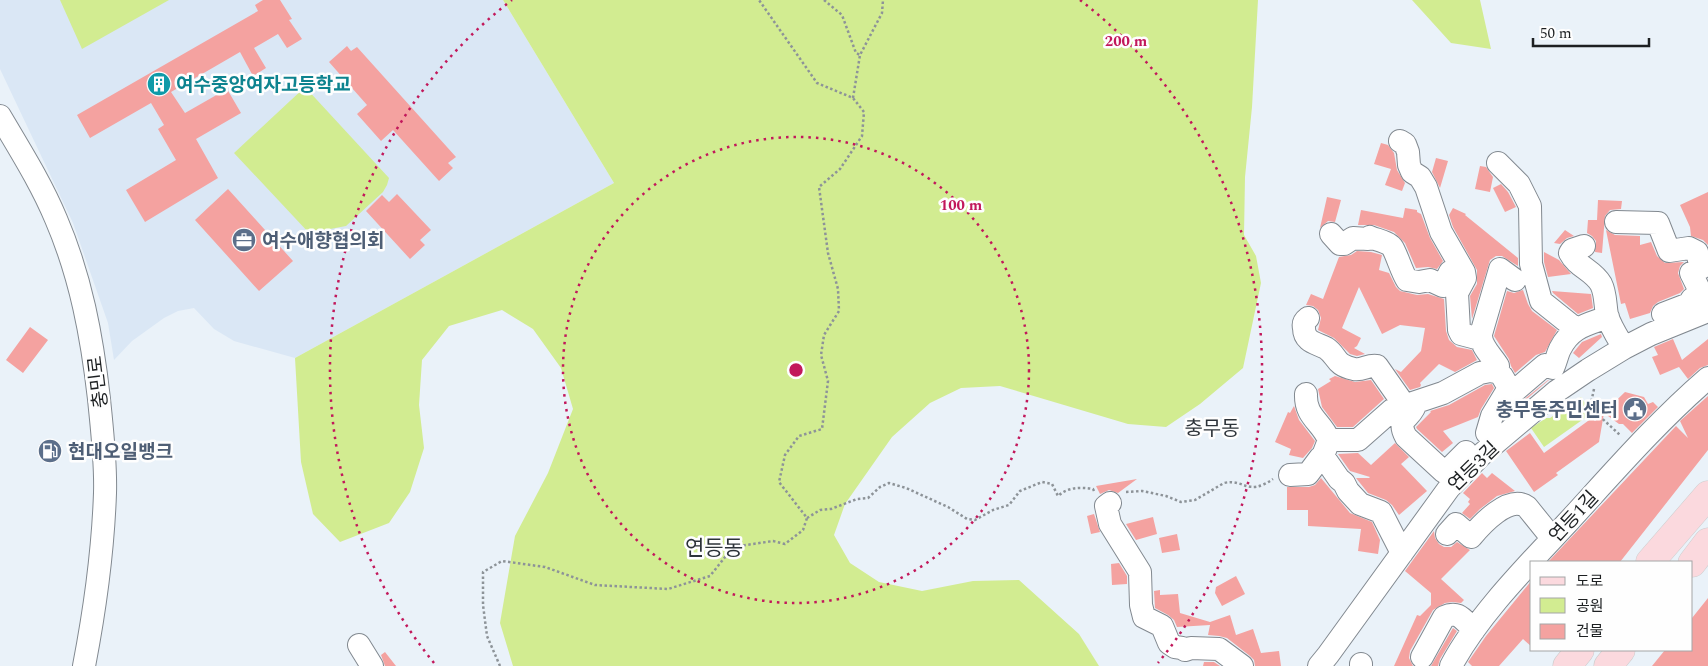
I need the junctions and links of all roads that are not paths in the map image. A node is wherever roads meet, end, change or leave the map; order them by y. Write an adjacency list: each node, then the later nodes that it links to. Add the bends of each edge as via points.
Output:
1 (0, 116): 2 (street, 충민로)
2 (6, 133): 40 (street, 충민로, via 45,195 63,237 86,312 95,358 103,432 105,493 98,576)
3 (1400, 141): 8 (street, via 1405,144 1412,172 1426,187 1441,232)
4 (1498, 163): 13 (street, via 1519,184 1530,206 1531,264 1541,301)
5 (1616, 222): 15 (street, via 1658,223 1669,251 1688,248 1697,252 1701,268 1691,273 1701,292 1690,304 1639,323)
6 (1331, 234): 8 (street, via 1340,244 1353,238 1370,237 1394,248 1407,280 1430,280 1443,286 1450,272)
7 (1584, 246): 11 (street, via 1570,253 1600,283)
8 (1464, 272): 14 (street, via 1457,293 1459,330 1461,334)
9 (1515, 280): 14 (street, via 1500,269)
10 (1708, 311): 15 (street, 연등3길)
11 (1608, 317): 13 (street); 15 (street)
12 (1308, 318): 20 (street, via 1303,331 1310,341 1326,348 1345,367 1357,370 1377,366)
13 (1576, 328): 18 (street, via 1565,340 1553,368 1545,365 1517,389)
14 (1480, 339): 16 (street, via 1498,366)
15 (1632, 343): 23 (street, 연등3길, via 1557,392)
16 (1497, 372): 18 (street, via 1509,388); 20 (street, via 1480,373 1443,393)
17 (1708, 378): 28 (street, 연등1길, via 1676,406)
18 (1507, 393): 21 (street, via 1492,416)
19 (1306, 394): 22 (street, via 1305,405 1327,434)
20 (1410, 404): 22 (street, via 1392,410 1358,440); 23 (street, via 1414,409 1402,424 1406,437 1444,472 1467,451)
21 (1487, 433)
22 (1326, 448): 24 (street, via 1308,474); 30 (street, via 1339,479 1360,504 1381,512)
23 (1476, 460): 30 (street, 연등3길, via 1449,488)
24 (1290, 475)
25 (1108, 506): 42 (street, via 1110,524 1140,572 1144,617 1162,626 1169,643 1175,647 1185,650 1219,649)
26 (1703, 509): 32 (main road)
27 (1447, 534): 28 (street, via 1456,524 1471,537 1492,515 1523,504)
28 (1552, 538): 31 (street, 연등1길)
29 (1708, 542): 33 (main road)
30 (1402, 553): 43 (street, 연등3길)
31 (1532, 561)
32 (1651, 561)
33 (1693, 562)
34 (1530, 564): 35 (street, 연등1길)
35 (1474, 630): 39 (street, via 1457,614 1444,617); 44 (street, 연등1길)
36 (359, 645): 41 (street)
37 (1579, 651): 45 (main road)
38 (1620, 651): 46 (main road)
39 (1422, 657)
40 (84, 666)
41 (372, 666)
42 (1242, 666)
43 (1319, 666)
44 (1451, 666)
45 (1566, 666)
46 (1608, 666)

